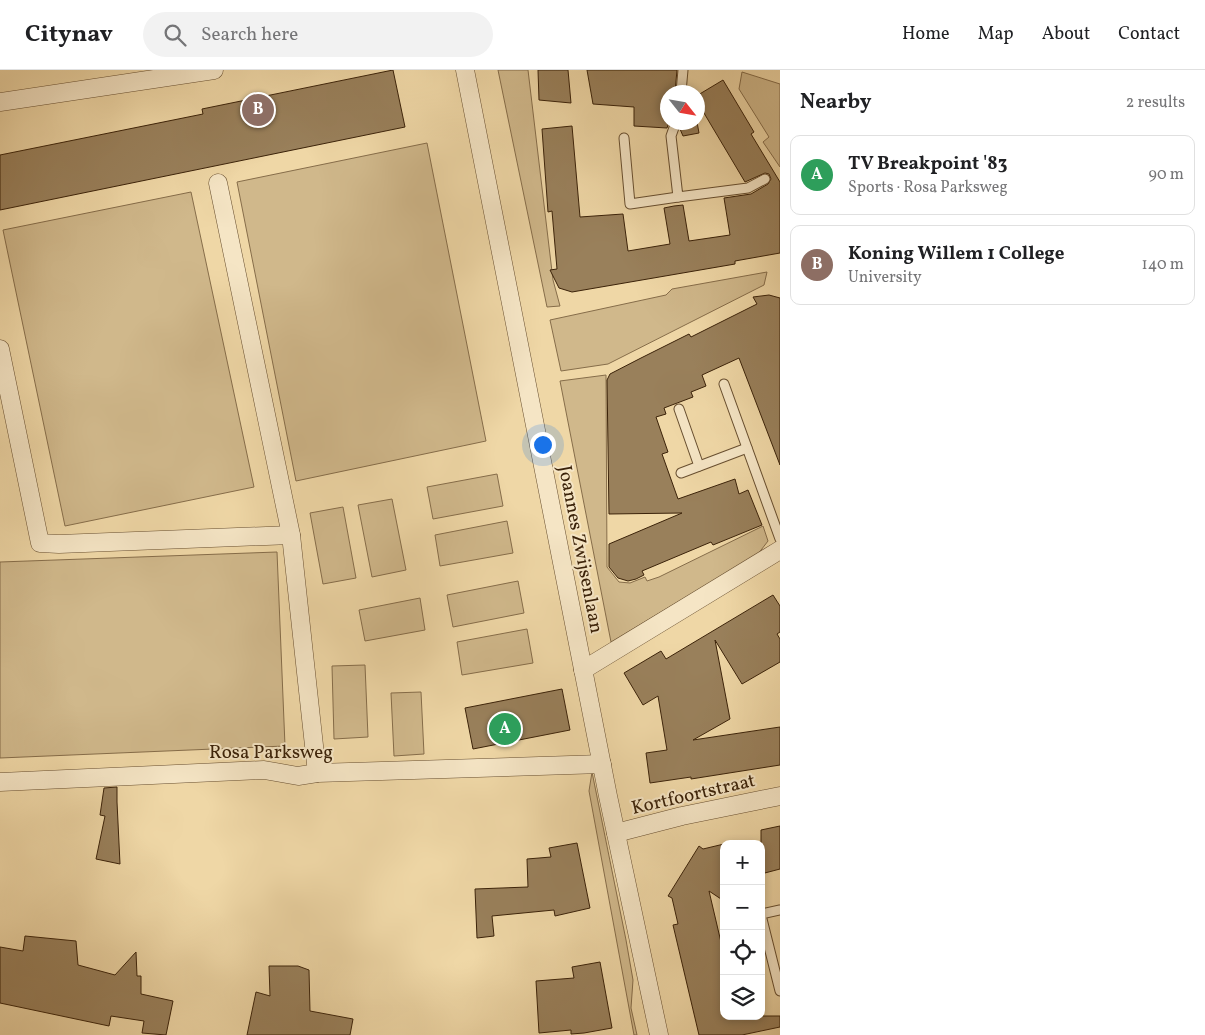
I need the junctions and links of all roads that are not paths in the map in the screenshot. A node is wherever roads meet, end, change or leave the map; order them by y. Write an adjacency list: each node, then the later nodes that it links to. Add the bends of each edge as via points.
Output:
1 (214, 70): 5 (street)
2 (465, 70): 20 (street, Joannes Zwijsenlaan)
3 (683, 70): 4 (lane)
4 (682, 85)
5 (0, 102)
6 (673, 130): 10 (lane, via 671,136)
7 (624, 138): 10 (lane, via 630,204)
8 (765, 179): 10 (lane, via 748,188)
9 (218, 183): 17 (street)
10 (678, 198)
11 (0, 349): 17 (street, via 40,543)
12 (724, 384): 14 (lane)
13 (679, 409): 15 (lane)
14 (747, 448): 15 (lane); 18 (lane)
15 (699, 466): 16 (lane)
16 (681, 473)
17 (291, 535): 22 (street)
18 (780, 539)
19 (780, 550): 20 (street)
20 (583, 670): 21 (street, Joannes Zwijsenlaan)
21 (602, 764): 22 (street, Rosa Parksweg); 25 (street, Joannes Zwijsenlaan)
22 (317, 773): 23 (street, Rosa Parksweg, via 298,776 264,770)
23 (0, 782)
24 (780, 796): 25 (street, Kortfoortstraat)
25 (616, 833): 30 (street, Joannes Zwijsenlaan)
26 (780, 910): 27 (lane)
27 (765, 914)
28 (765, 930): 29 (lane)
29 (780, 991)
30 (659, 1035)

